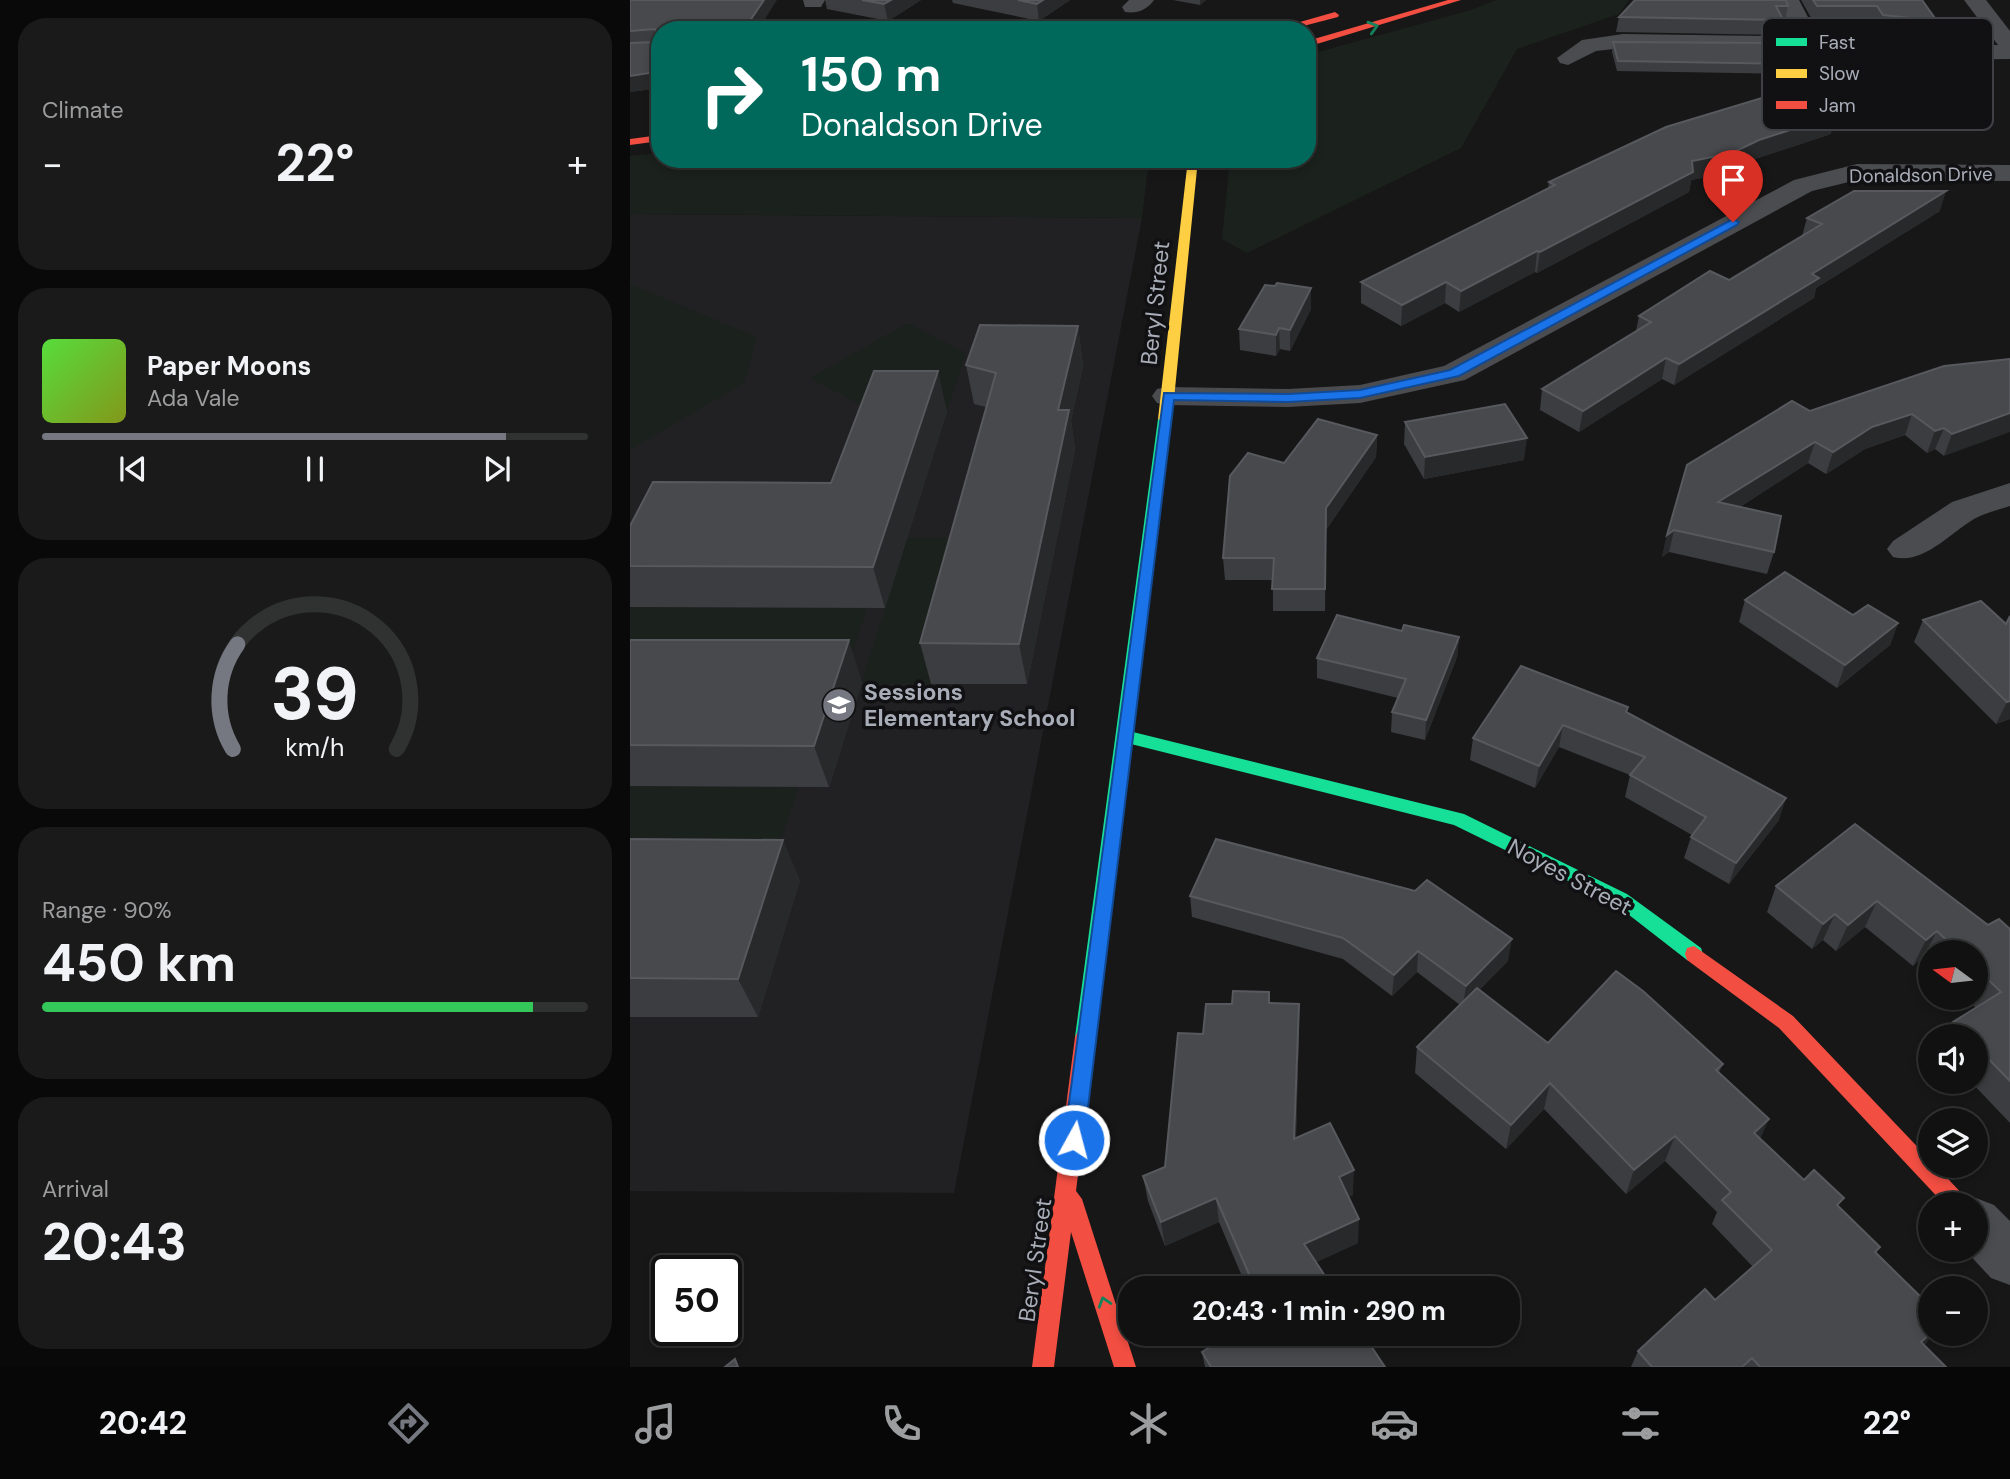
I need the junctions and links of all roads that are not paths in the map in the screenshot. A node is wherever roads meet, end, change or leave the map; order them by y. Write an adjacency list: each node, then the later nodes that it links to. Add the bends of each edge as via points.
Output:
1 (1457, 0): 9 (main road, one-way to 1)
2 (1788, 0): 5 (street)
3 (1975, 0): 6 (street)
4 (1351, 10): 7 (main road)
5 (1797, 18)
6 (1989, 18)
7 (1310, 21)
8 (1993, 24): 11 (street)
9 (1316, 41)
10 (1762, 43): 12 (street, via 1623,41 1590,45)
11 (2010, 46)
12 (1568, 58)
13 (651, 139): 14 (main road)
14 (630, 142)
15 (1192, 168): 17 (main road, Beryl Street)
16 (2010, 173): 17 (street, Donaldson Drive, via 1857,173 1803,185 1454,373 1360,394)
17 (1168, 396): 20 (main road, Beryl Street)
18 (2010, 494): 19 (street, via 1964,510)
19 (1905, 549)
20 (1125, 736): 21 (main road, Beryl Street); 22 (main road, Noyes Street, via 1458,819 1621,899 1786,1022)
21 (1068, 1189): 25 (main road, Beryl Street); 26 (main road, one-way to 21)
22 (1947, 1192)
23 (1988, 1236): 24 (street)
24 (2010, 1259)
25 (1043, 1367)
26 (1125, 1367)

